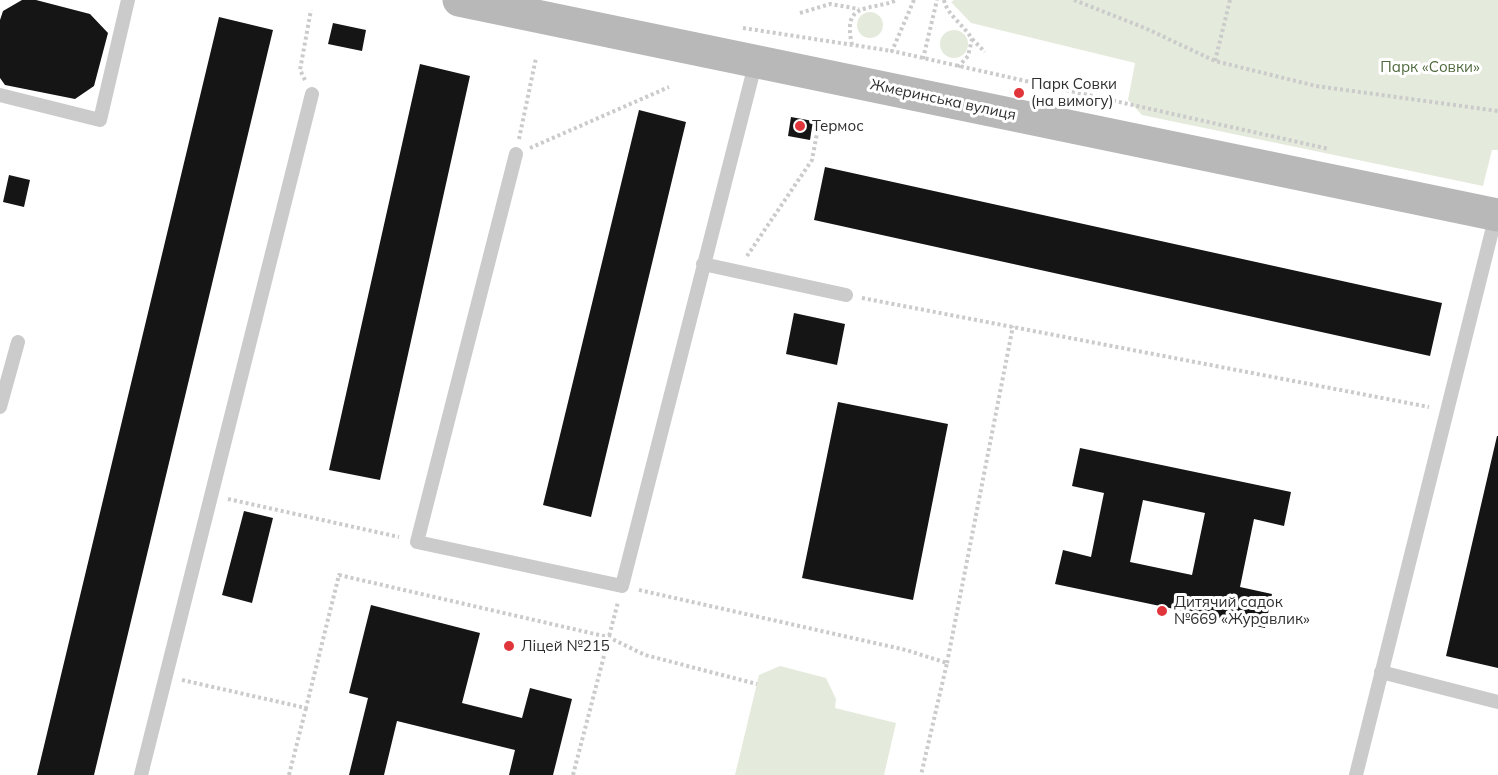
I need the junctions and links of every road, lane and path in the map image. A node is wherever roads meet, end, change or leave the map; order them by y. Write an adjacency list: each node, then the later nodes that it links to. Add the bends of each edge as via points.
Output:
1 (128, 0): 24 (lane, via 100,120)
2 (459, 0): 20 (main road, Жмеринська вулиця)
3 (897, 0): 9 (path)
4 (914, 0): 15 (path)
5 (937, 0): 18 (path)
6 (944, 0): 13 (path, via 946,8 966,27)
7 (1074, 0): 19 (path)
8 (1230, 0): 19 (path)
9 (859, 9): 11 (path, via 830,4); 14 (path, via 849,30)
10 (311, 10): 23 (path, via 300,70)
11 (800, 13)
12 (735, 26): 14 (path)
13 (972, 39): 16 (path); 21 (path, via 968,56)
14 (852, 45): 15 (path)
15 (892, 51): 18 (path)
16 (985, 52)
17 (536, 58): 28 (path)
18 (923, 59): 21 (path)
19 (1215, 61): 25 (path, via 1316,86)
20 (756, 62): 29 (main road, Жмеринська вулиця); 30 (lane)
21 (958, 67): 27 (path)
22 (669, 87): 28 (path)
23 (312, 94): 37 (lane)
24 (0, 95)
25 (1498, 111)
26 (820, 117): 31 (path, via 812,160)
27 (1339, 151)
28 (516, 154): 38 (lane)
29 (1497, 215): 36 (lane)
30 (703, 264): 31 (lane); 39 (lane)
31 (736, 272): 32 (lane)
32 (846, 295): 33 (path)
33 (1013, 326): 36 (path); 41 (path)
34 (18, 342): 35 (lane)
35 (0, 407)
36 (1447, 411): 42 (lane)
37 (212, 496): 38 (path); 43 (lane)
38 (417, 542): 39 (lane)
39 (622, 586): 40 (path); 41 (path, via 906,650)
40 (608, 637): 44 (path, via 645,655); 46 (path, via 339,574); 49 (path)
41 (947, 663): 50 (path)
42 (1381, 672): 45 (lane); 51 (lane)
43 (166, 676): 46 (path); 47 (lane)
44 (757, 684)
45 (1498, 702)
46 (306, 708): 48 (path)
47 (141, 775)
48 (289, 775)
49 (573, 775)
50 (921, 775)
51 (1359, 775)

